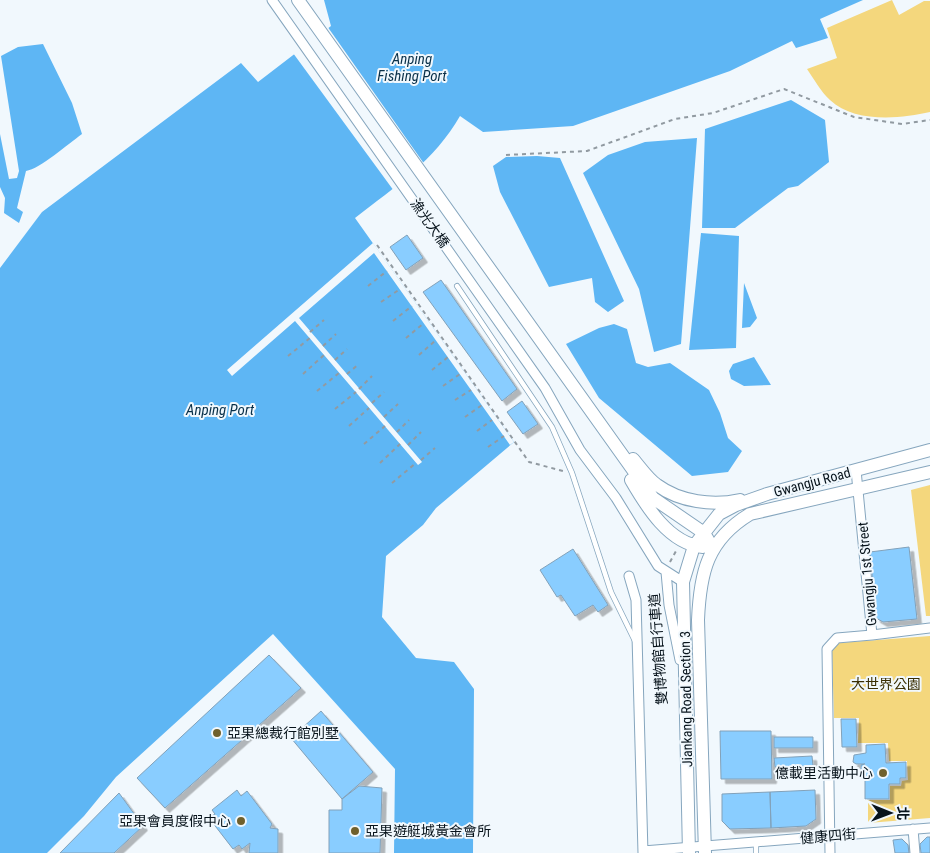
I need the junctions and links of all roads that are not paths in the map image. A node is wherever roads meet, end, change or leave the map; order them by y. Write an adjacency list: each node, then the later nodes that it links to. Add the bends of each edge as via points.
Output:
1 (272, 0): 13 (street, 漁光大橋, via 545,388 580,450 616,498 658,566)
2 (298, 0): 4 (street, 漁光大橋)
3 (457, 286): 18 (lane, via 552,427 572,474 611,592)
4 (602, 430): 9 (street, via 656,485 679,497 705,502 736,501); 10 (street, via 653,498); 11 (street, via 647,509 672,532)
5 (930, 450): 6 (street, Gwangju Road)
6 (856, 470): 8 (street, Gwangju 1st Street); 9 (street, Gwangju Road)
7 (930, 472): 8 (street, Gwangju Road)
8 (858, 489): 12 (street, Gwangju Road, via 750,514 733,525); 17 (street, Gwangju 1st Street)
9 (767, 494): 10 (street, Gwangju Road, via 720,514)
10 (704, 533): 11 (street, Jiankang Road Section 3); 12 (street)
11 (694, 546): 12 (street); 15 (street, Jiankang Road Section 3)
12 (713, 548): 25 (street, Jiankang Road Section 3, via 700,587 698,620)
13 (666, 572): 15 (street); 19 (street)
14 (629, 576): 18 (street, via 636,600)
15 (683, 582): 19 (street, Jiankang Road Section 3)
16 (930, 628): 17 (street)
17 (872, 635): 22 (street, Gwangju 1st Street, via 837,638 827,649)
18 (637, 644): 26 (street)
19 (685, 687): 24 (street, Jiankang Road Section 3)
20 (930, 828): 21 (street, 健康四街)
21 (913, 829): 22 (street, 健康四街); 29 (street)
22 (830, 836): 23 (street, 健康四街); 28 (street, Gwangju 1st Street)
23 (756, 842): 25 (street, 健康四街); 27 (lane)
24 (689, 850): 25 (street, 健康四街); 26 (street, 健康四街)
25 (705, 850)
26 (643, 852)
27 (756, 853)
28 (830, 853)
29 (915, 853)

